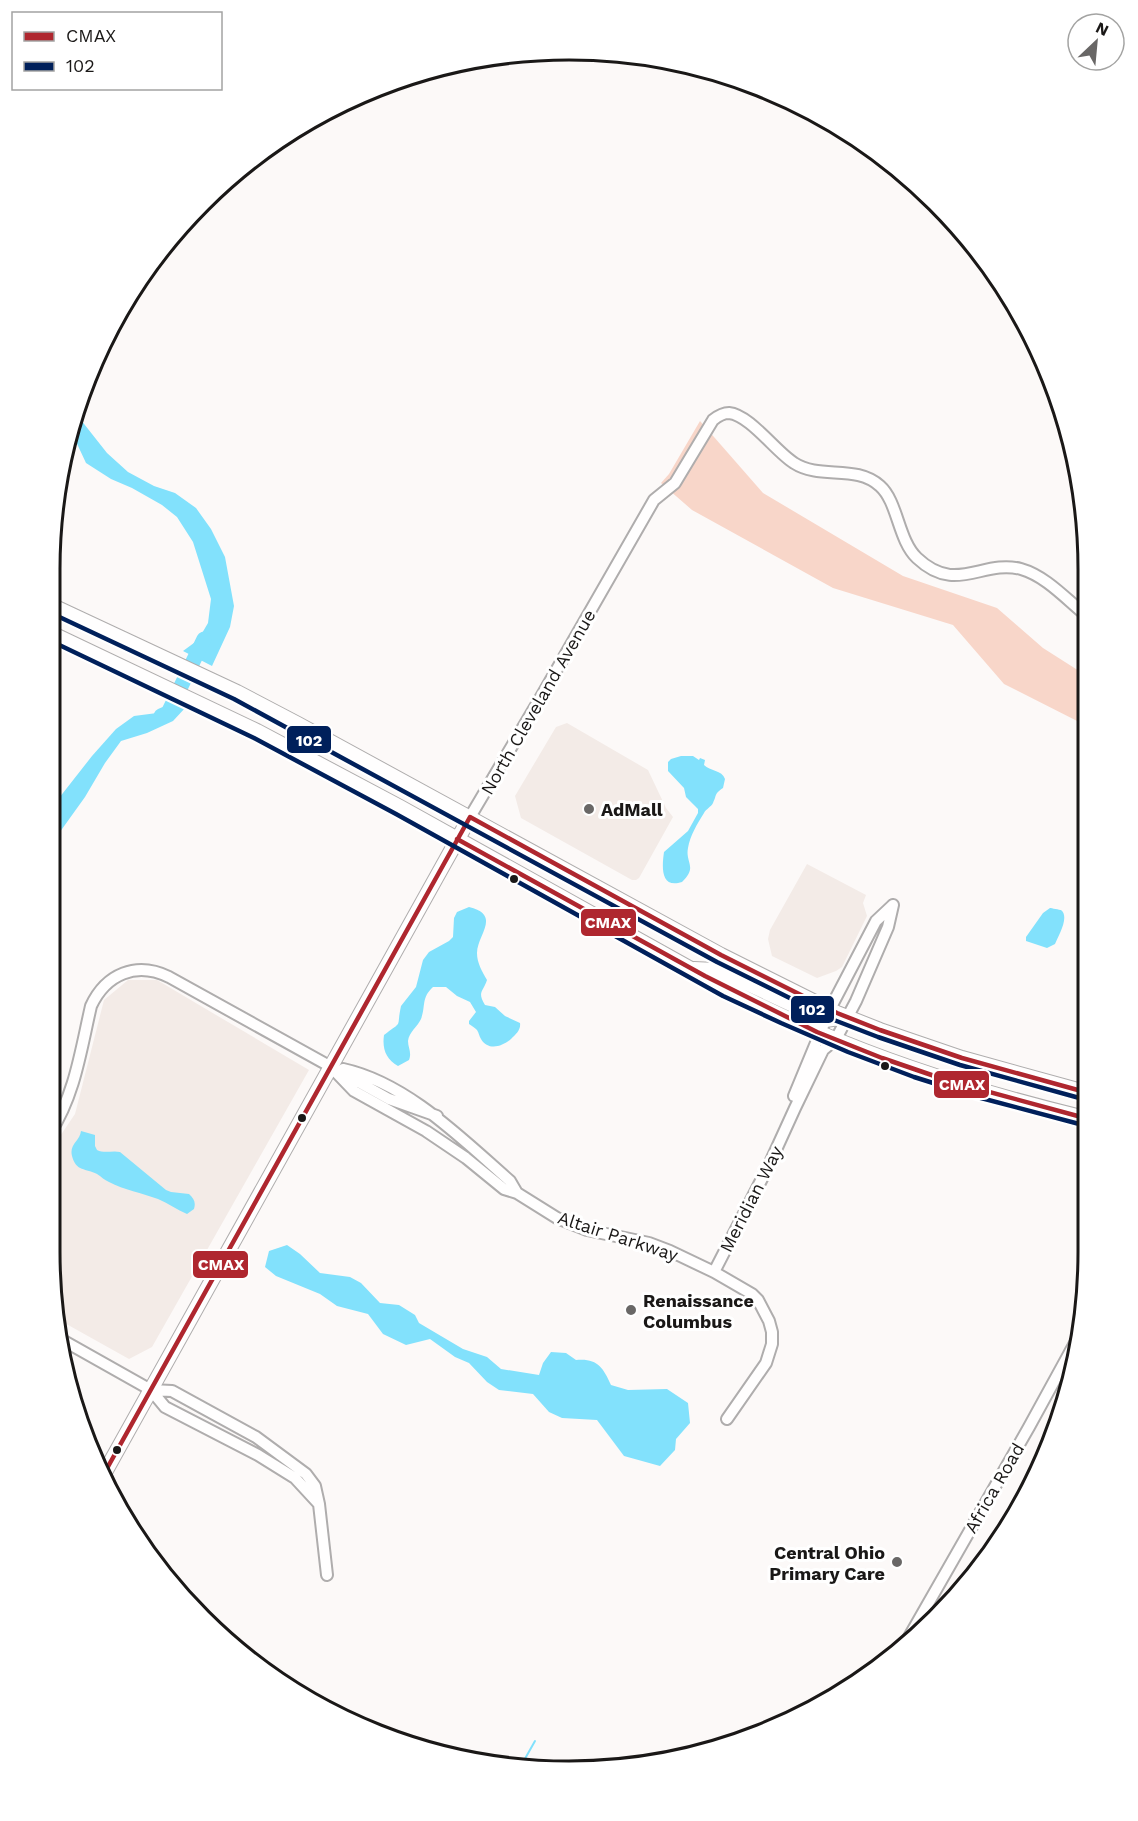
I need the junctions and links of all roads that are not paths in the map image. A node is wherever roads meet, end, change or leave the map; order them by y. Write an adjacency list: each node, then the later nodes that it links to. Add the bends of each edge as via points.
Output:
1 (1078, 608): 4 (street, North Cleveland Avenue, via 1047,582 1019,568 961,575 935,572 914,555 882,487 854,473 811,470 794,463 751,425 730,413 721,414 713,420 675,483 654,500)
2 (60, 609): 4 (main road, via 218,683)
3 (60, 637): 5 (main road, via 257,731)
4 (470, 817): 5 (main road, North Cleveland Avenue); 7 (main road, via 721,956)
5 (457, 839): 7 (main road, via 692,969 727,974); 9 (main road, North Cleveland Avenue)
6 (847, 1017): 7 (main road); 7 (street, Meridian Way, via 882,944 893,905 876,921); 8 (street, Meridian Way); 10 (main road, via 962,1058)
7 (825, 1020): 8 (main road); 13 (street, Meridian Way, via 792,1101)
8 (836, 1039): 12 (main road, via 958,1084); 13 (street, Meridian Way, via 824,1050)
9 (331, 1066): 11 (street, via 163,974 132,971 119,974 103,986 91,1006); 14 (street, Altair Parkway, via 354,1091 426,1131 504,1189); 14 (street, Altair Parkway, via 363,1073 436,1116 510,1181); 18 (main road, North Cleveland Avenue)
10 (1078, 1090)
11 (60, 1116)
12 (1078, 1116)
13 (787, 1125): 15 (street, Meridian Way)
14 (517, 1194): 15 (street, Altair Parkway, via 557,1218 587,1230 649,1243)
15 (714, 1272): 19 (street, Altair Parkway, via 758,1300 772,1332 766,1363)
16 (69, 1344): 18 (street)
17 (1066, 1359): 23 (street, Africa Road)
18 (151, 1390): 20 (main road, North Cleveland Avenue); 21 (street, via 165,1407 295,1478); 21 (street, via 172,1391 265,1444 306,1474 315,1486)
19 (727, 1419)
20 (108, 1467)
21 (320, 1504): 22 (street)
22 (327, 1575)
23 (916, 1624)

